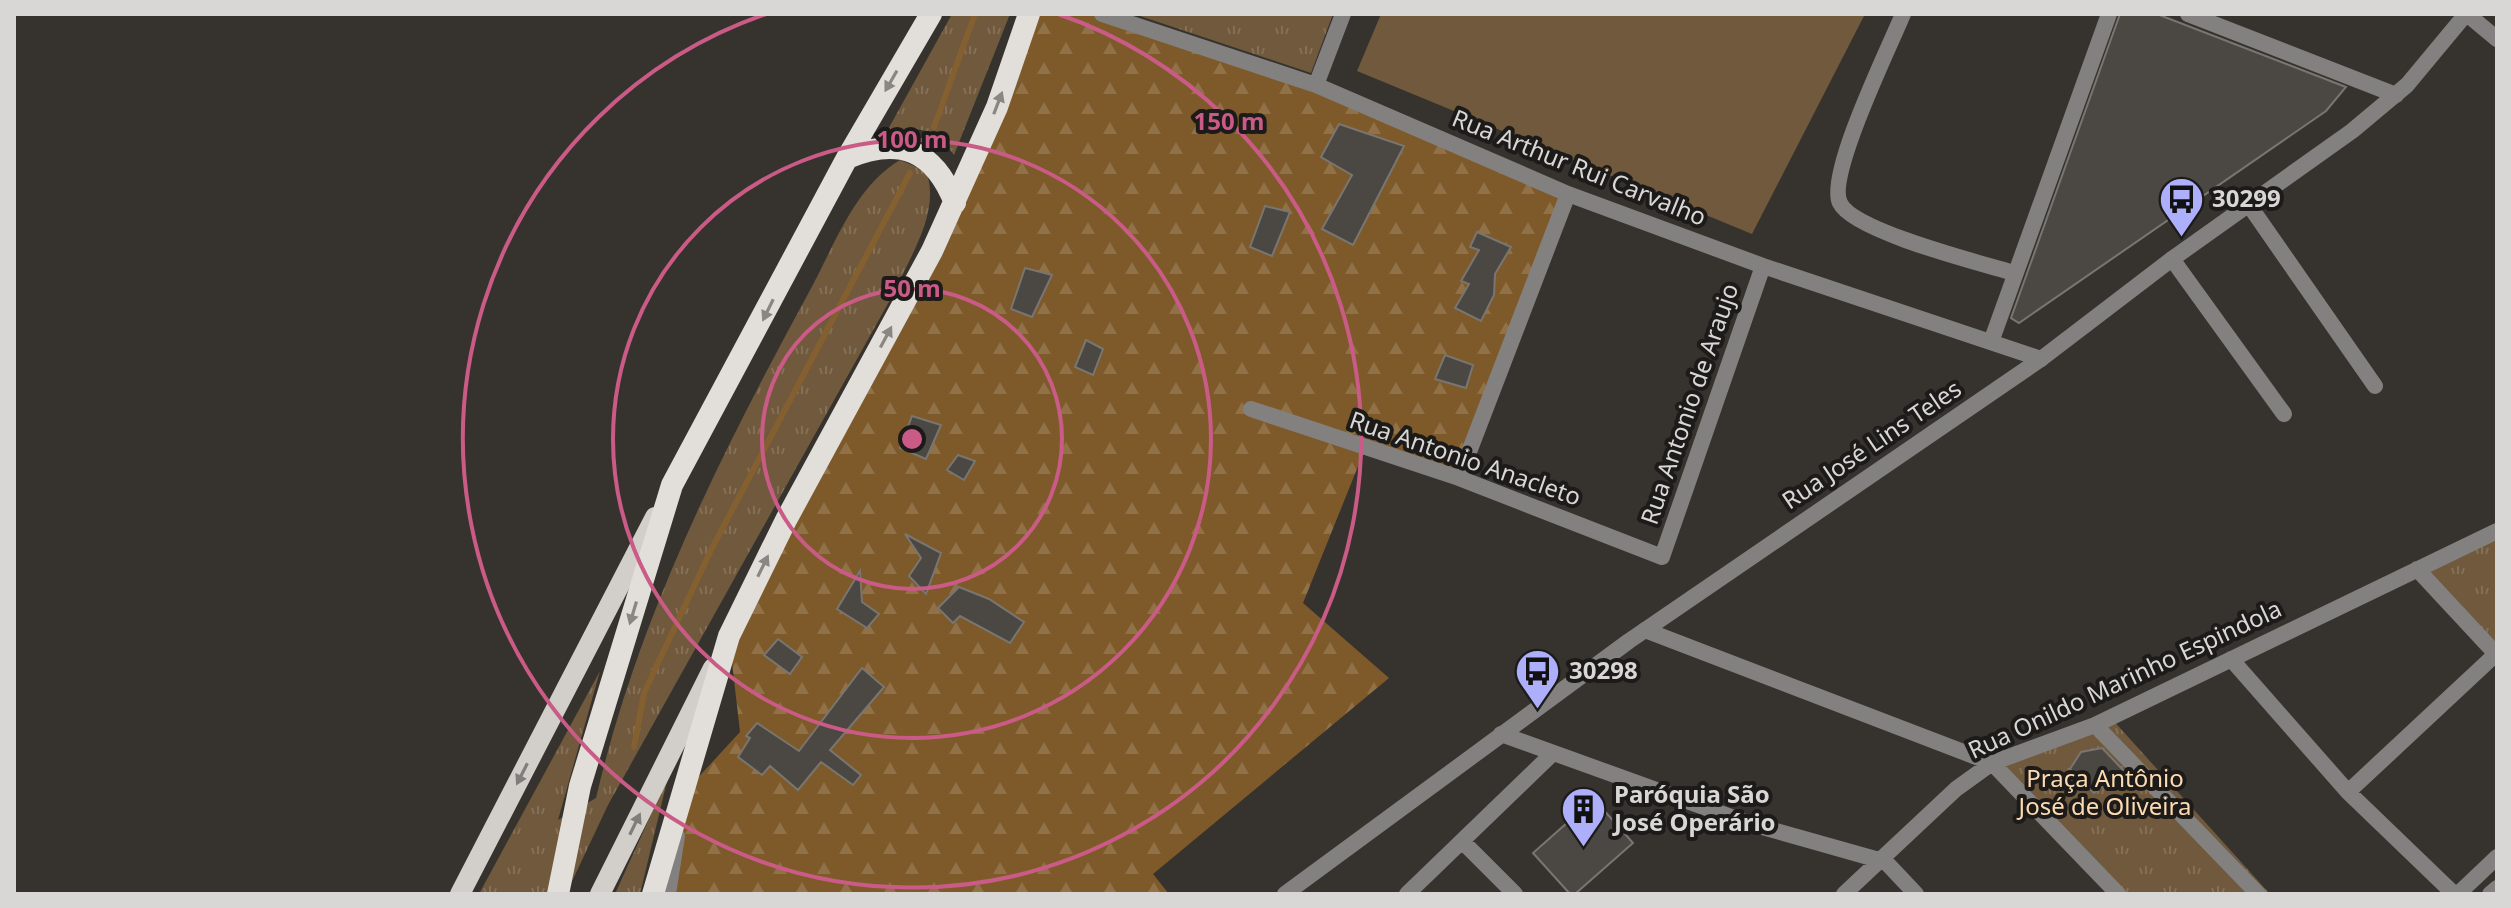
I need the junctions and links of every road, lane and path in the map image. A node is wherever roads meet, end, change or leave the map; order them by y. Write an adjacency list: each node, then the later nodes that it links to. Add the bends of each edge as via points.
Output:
1 (931, 14): 12 (highway, one-way to 12)
2 (1029, 14): 14 (highway, one-way to 2, via 997,107)
3 (1102, 14): 10 (street, Rua Arthur Rui Carvalho)
4 (1343, 14): 10 (street)
5 (1903, 14): 18 (street, via 1844,157 1839,203 1848,214 1882,232)
6 (2109, 14): 18 (street)
7 (2188, 14): 11 (street)
8 (2467, 14): 9 (street); 11 (street, Rua José Lins Teles)
9 (2497, 39)
10 (1316, 85): 13 (street, Rua Arthur Rui Carvalho)
11 (2396, 95): 15 (street, Rua José Lins Teles)
12 (847, 158): 14 (highway, via 882,147 916,153 940,171); 25 (highway, one-way to 25)
13 (1568, 194): 17 (street, Rua Arthur Rui Carvalho); 24 (street)
14 (955, 203): 30 (highway, one-way to 14)
15 (2249, 205): 16 (street, Rua José Lins Teles); 21 (street)
16 (2172, 259): 20 (street, Rua José Lins Teles); 23 (street)
17 (1763, 266): 19 (street, Rua Arthur Rui Carvalho); 27 (street, Rua Antonio de Araujo)
18 (2014, 273): 19 (street)
19 (1991, 342): 20 (street, Rua Arthur Rui Carvalho)
20 (2041, 359): 29 (street, Rua José Lins Teles)
21 (2375, 386)
22 (1251, 409): 24 (street, Rua Antonio Anacleto)
23 (2284, 414)
24 (1459, 478): 27 (street, Rua Antonio Anacleto)
25 (672, 485): 43 (main road, one-way to 43); 44 (highway, one-way to 44, via 580,786)
26 (2497, 531): 28 (street, Rua Onildo Marinho Espindola)
27 (1662, 557)
28 (2417, 569): 31 (street); 32 (street, Rua Onildo Marinho Espindola)
29 (1645, 630): 34 (street, Rua José Lins Teles); 36 (street)
30 (729, 636): 38 (highway); 45 (main road, one-way to 30)
31 (2496, 653): 37 (street)
32 (2231, 659): 33 (street, Rua Onildo Marinho Espindola); 37 (street)
33 (2095, 725): 36 (street, Rua Onildo Marinho Espindola); 54 (street)
34 (1501, 734): 35 (street); 48 (street, Rua José Lins Teles)
35 (1552, 754): 39 (street); 41 (street, via 1748,823)
36 (1992, 763): 41 (street, Rua Onildo Marinho Espindola); 53 (street)
37 (2348, 792): 55 (street)
38 (682, 795): 46 (highway); 47 (street)
39 (1463, 842): 49 (street); 50 (street)
40 (2497, 857): 55 (street)
41 (1881, 859): 51 (street, Rua Onildo Marinho Espindola); 52 (street)
42 (2497, 888): 56 (street)
43 (460, 894)
44 (558, 894)
45 (600, 894)
46 (653, 894)
47 (668, 894)
48 (1285, 894)
49 (1407, 894)
50 (1515, 894)
51 (1844, 894)
52 (1916, 894)
53 (2118, 894)
54 (2258, 894)
55 (2456, 894)
56 (2490, 894)

